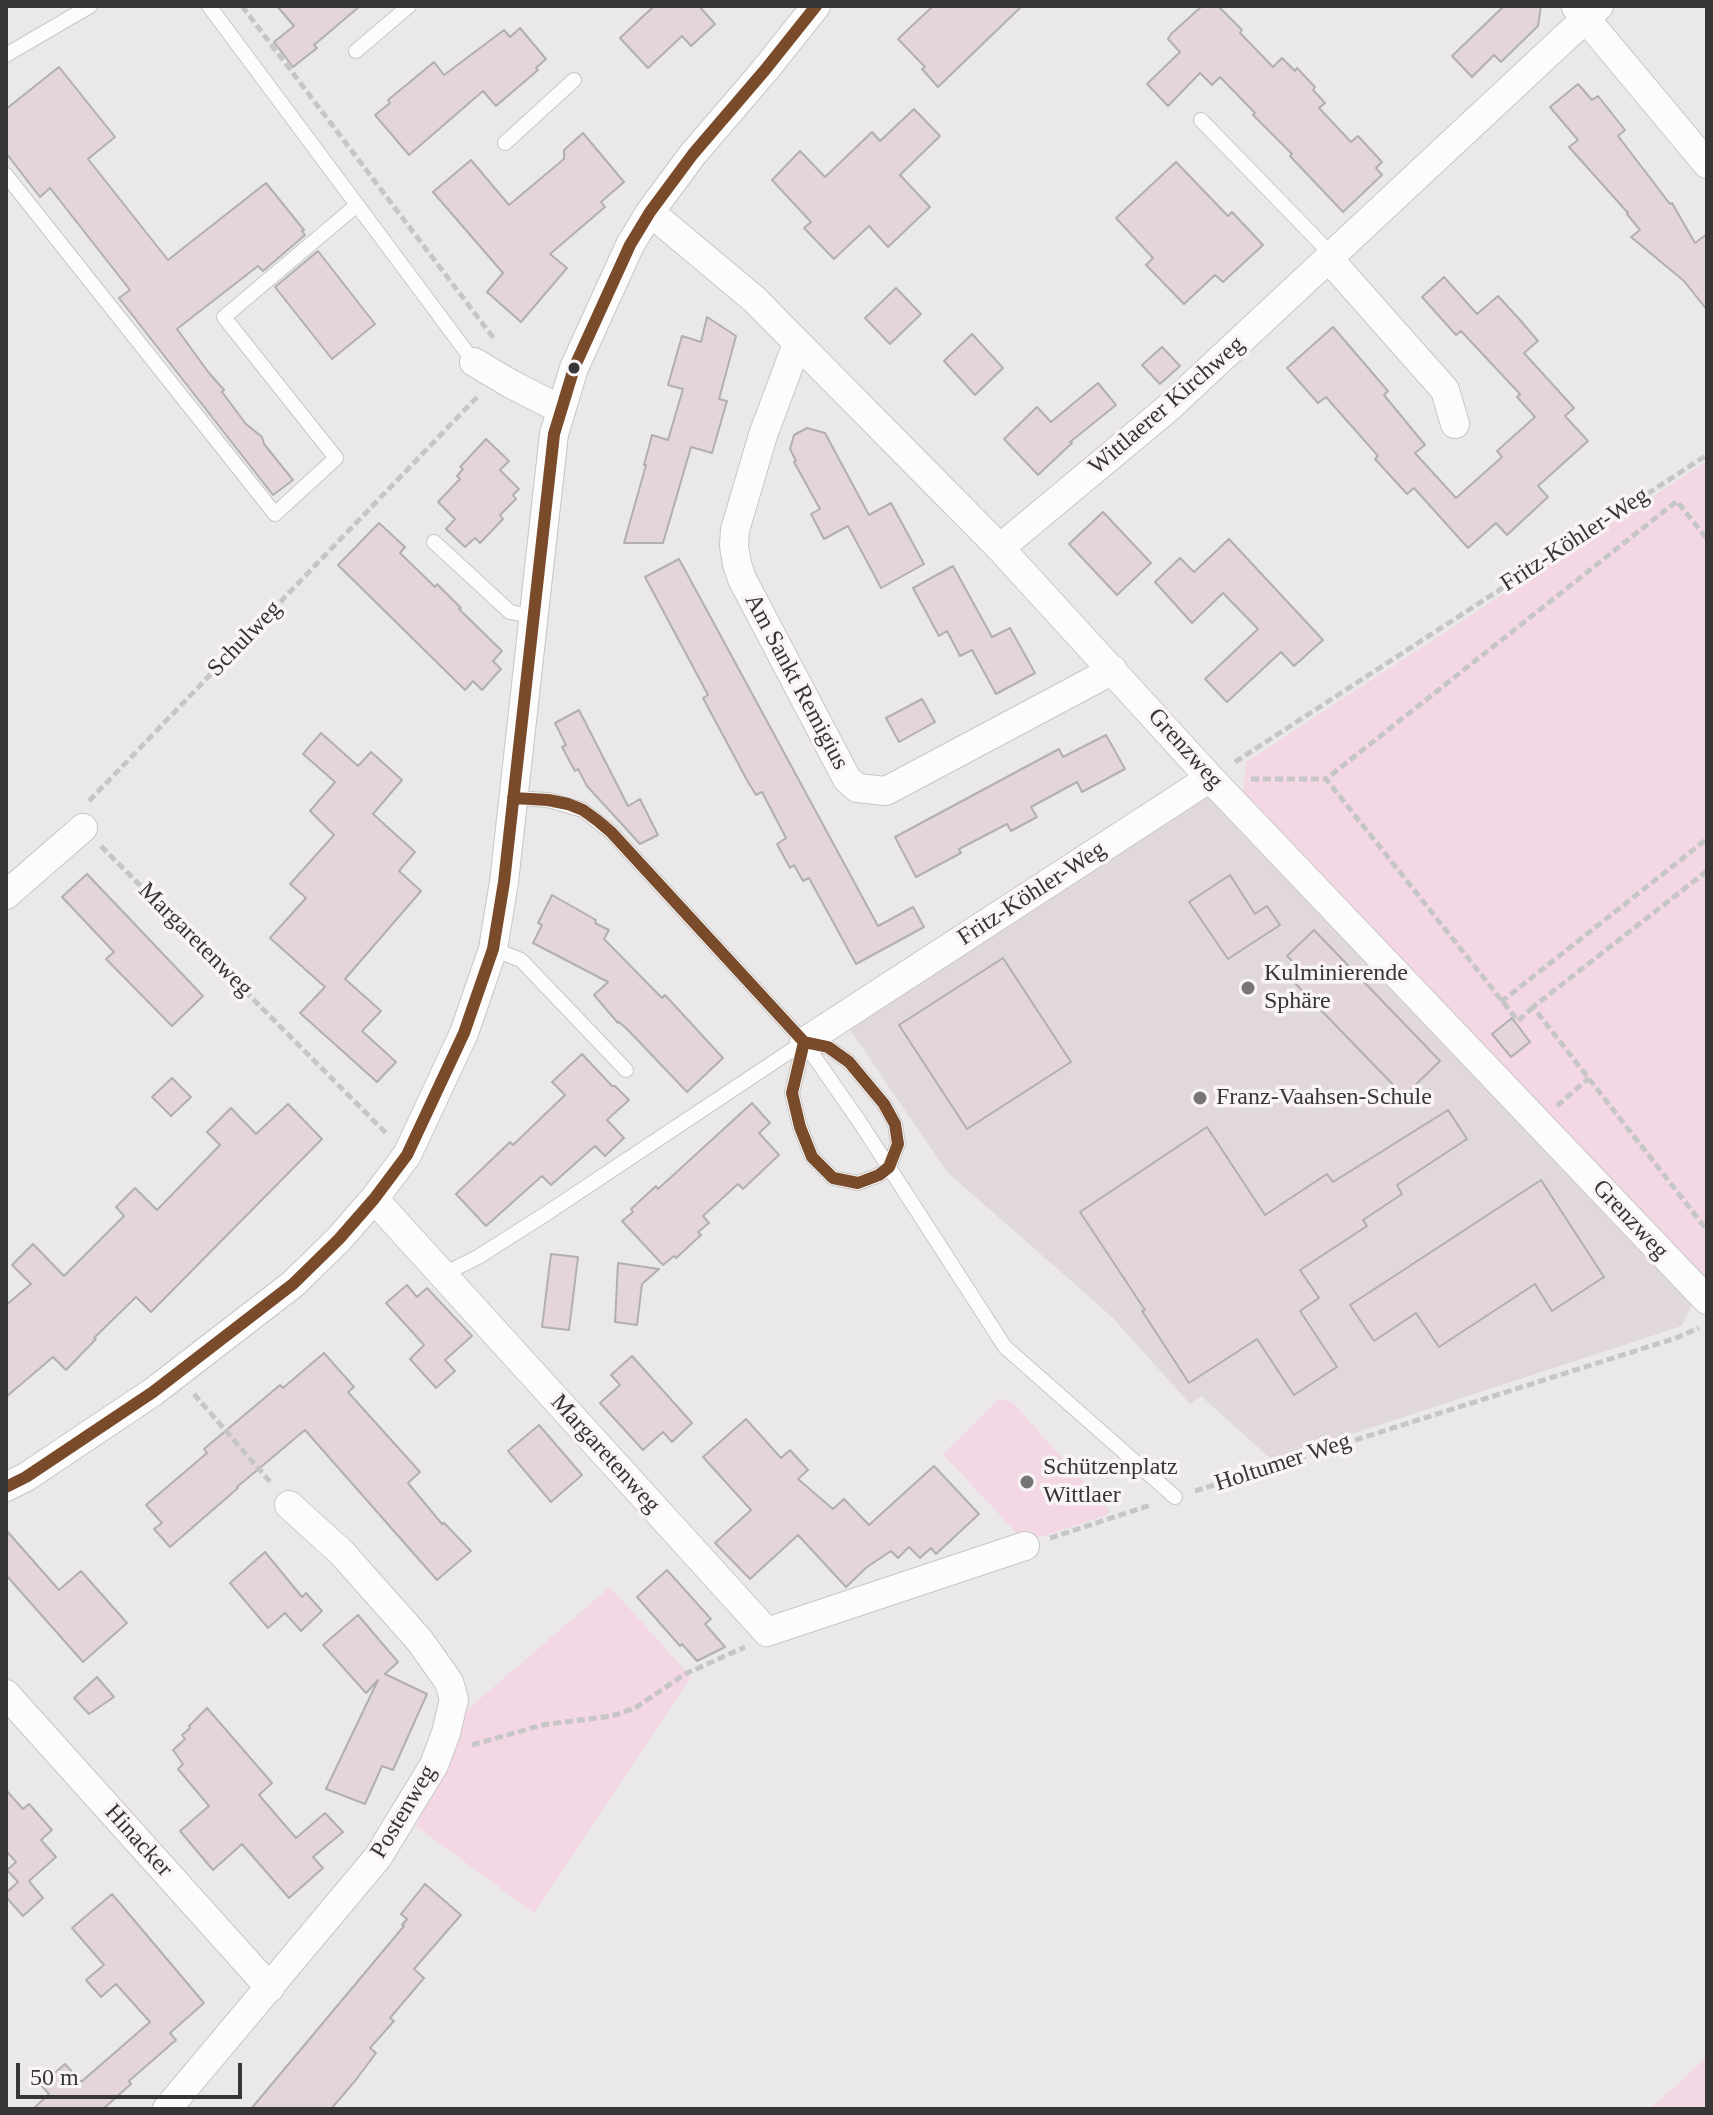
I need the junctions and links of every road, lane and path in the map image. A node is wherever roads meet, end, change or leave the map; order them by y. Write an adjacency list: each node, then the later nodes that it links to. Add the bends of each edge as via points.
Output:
1 (90, 6): 8 (lane)
2 (209, 6): 14 (lane)
3 (242, 6): 18 (path, via 501,349)
4 (409, 6): 7 (lane)
5 (816, 6): 15 (street)
6 (1587, 10): 12 (street); 16 (street, Wittlaerer Kirchweg)
7 (356, 51)
8 (6, 55)
9 (574, 80): 11 (lane)
10 (1201, 120): 16 (lane)
11 (505, 143)
12 (1707, 164)
13 (6, 175): 14 (lane, via 275,514 336,458 224,317)
14 (357, 205): 18 (lane)
15 (650, 212): 17 (street, Grenzweg, via 754,299); 19 (street, via 630,245)
16 (1331, 258): 20 (street, via 1445,390); 24 (street, Wittlaerer Kirchweg, via 1167,409)
17 (797, 344): 24 (street, Grenzweg); 26 (street, Am Sankt Remigius, via 763,435 734,546 742,579 847,779 857,788 886,791)
18 (485, 369): 19 (street); 30 (path, Schulweg, via 73,817)
19 (560, 409): 25 (street)
20 (1455, 424)
21 (1707, 455): 27 (path, Fritz-Köhler-Weg)
22 (1707, 539): 28 (path, via 1677,501)
23 (434, 542): 25 (lane, via 510,612)
24 (1000, 548): 26 (street, Grenzweg)
25 (535, 617): 29 (street)
26 (1113, 670): 27 (street, Grenzweg)
27 (1210, 778): 28 (path); 37 (street, Fritz-Köhler-Weg); 40 (street, Grenzweg)
28 (1326, 779): 35 (path)
29 (513, 798): 34 (street); 37 (lane, via 583,810 611,832)
30 (83, 828): 33 (street); 41 (path, Margaretenweg)
31 (1707, 839): 35 (path)
32 (1707, 871): 36 (path)
33 (6, 895)
34 (493, 949): 38 (lane, via 521,960); 41 (street, via 464,1033)
35 (1501, 1002): 36 (path, via 1518,1021)
36 (1533, 1007): 39 (path)
37 (795, 1048): 42 (lane); 42 (lane, via 828,1047 849,1062 884,1104 898,1144); 42 (lane, via 792,1093 812,1157 833,1178 858,1183); 45 (lane, Fritz-Köhler-Weg, via 505,1240)
38 (626, 1070)
39 (1589, 1078): 40 (path); 44 (path)
40 (1538, 1122): 46 (street, Grenzweg)
41 (407, 1155): 43 (street)
42 (889, 1167): 50 (lane, via 1005,1347)
43 (374, 1199): 45 (street); 48 (street, via 293,1284)
44 (1707, 1230)
45 (442, 1275): 53 (street, Margaretenweg)
46 (1707, 1300)
47 (1707, 1324): 50 (path, Holtumer Weg)
48 (178, 1375): 49 (street); 51 (path)
49 (6, 1487)
50 (1175, 1497): 52 (path, Holtumer Weg)
51 (289, 1505): 55 (street, Postenweg, via 342,1553 449,1682 454,1699)
52 (1025, 1546): 53 (street)
53 (767, 1632): 55 (path, via 612,1716 542,1725 472,1745)
54 (6, 1694): 56 (street, Hinacker)
55 (446, 1733): 56 (street, Postenweg, via 434,1765 378,1857)
56 (270, 1988): 57 (street, Postenweg)
57 (167, 2109)

